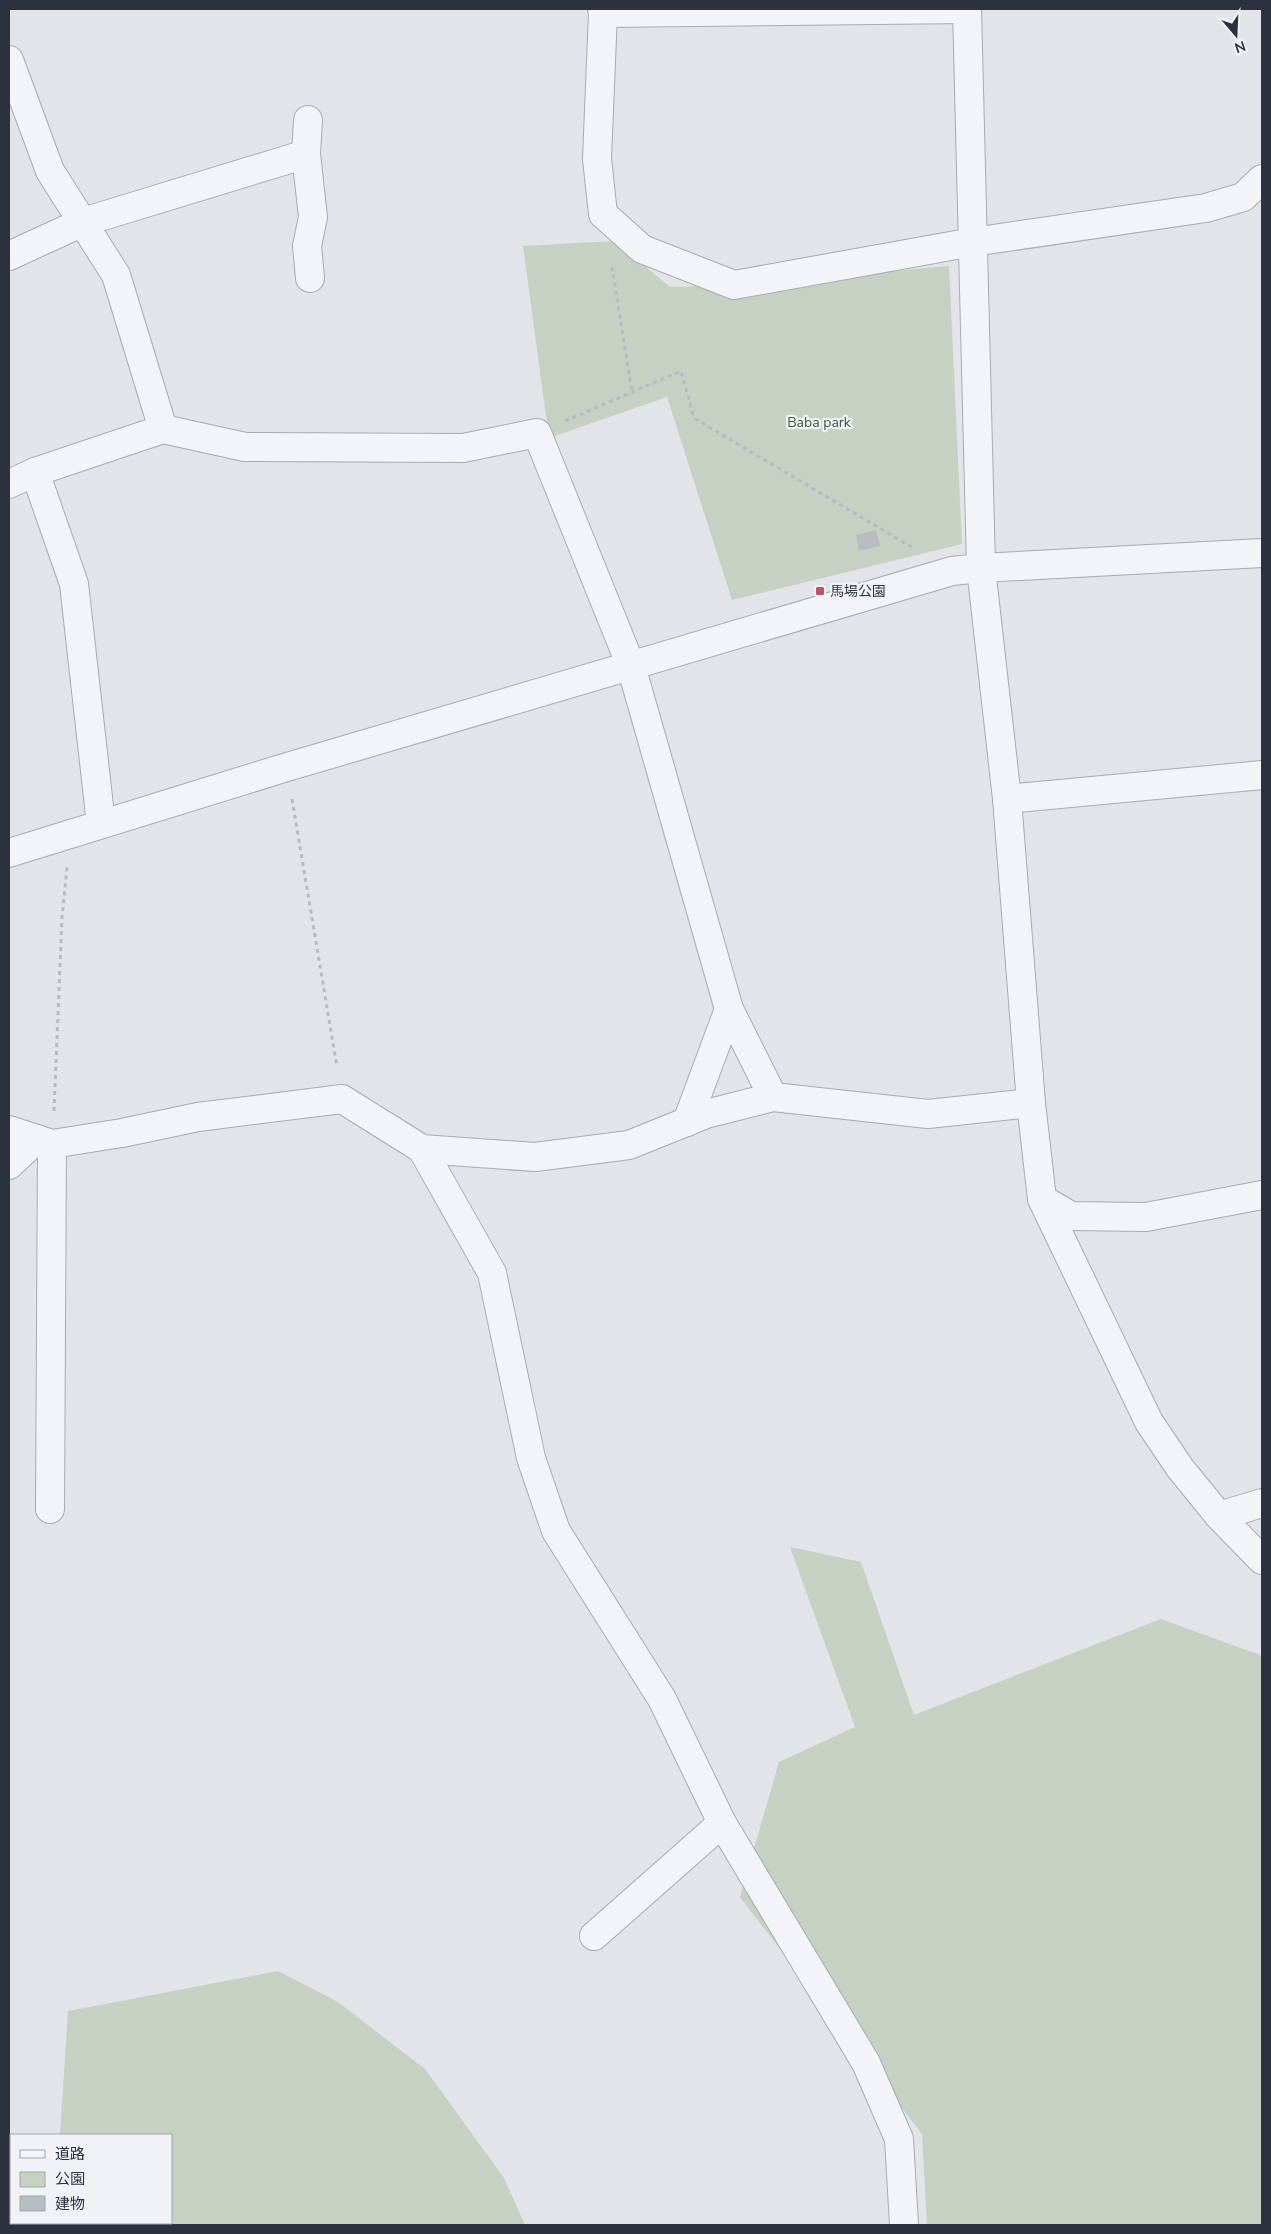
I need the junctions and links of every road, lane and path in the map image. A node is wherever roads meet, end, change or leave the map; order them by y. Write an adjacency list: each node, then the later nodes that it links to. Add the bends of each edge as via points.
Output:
1 (967, 9): 2 (street); 9 (street)
2 (602, 11): 7 (street, via 597,159)
3 (9, 60): 8 (street, via 50,171)
4 (308, 120): 5 (street)
5 (306, 154): 8 (street); 11 (street, via 313,217 307,246)
6 (1262, 179): 9 (street, via 1243,197 1206,208)
7 (603, 214): 9 (street, via 642,249 734,285); 12 (path)
8 (83, 222): 10 (street); 13 (street, via 116,275)
9 (973, 242): 18 (street)
10 (9, 256)
11 (310, 278)
12 (632, 392): 14 (path); 19 (path, via 681,371 694,418)
13 (163, 429): 14 (street, via 246,447 463,448); 15 (street)
14 (537, 433): 20 (street)
15 (35, 472): 16 (street); 24 (street, via 74,584)
16 (9, 484)
17 (1262, 553): 18 (street)
18 (981, 568): 19 (street); 23 (street)
19 (952, 571): 20 (street)
20 (631, 666): 21 (street); 27 (street)
21 (286, 767): 24 (street); 29 (path)
22 (1262, 775): 23 (street)
23 (1007, 798): 30 (street)
24 (101, 824): 25 (street)
25 (70, 834): 26 (street); 33 (path)
26 (9, 853)
27 (729, 1009): 28 (street); 31 (street)
28 (773, 1096): 30 (street, via 928,1114); 31 (street)
29 (342, 1099): 33 (street, via 198,1117 122,1133); 34 (street)
30 (1031, 1102): 37 (street)
31 (687, 1122): 34 (street, via 628,1145 535,1157)
32 (9, 1130): 33 (street)
33 (45, 1141): 35 (street); 39 (street)
34 (422, 1149): 42 (street, via 492,1273 530,1458 556,1531 662,1698)
35 (9, 1165)
36 (1262, 1195): 37 (street, via 1146,1217 1071,1216)
37 (1042, 1199): 40 (street, via 1149,1422 1180,1468)
38 (1262, 1503): 40 (street)
39 (50, 1509)
40 (1219, 1516): 41 (street)
41 (1262, 1560)
42 (722, 1823): 43 (street); 44 (street, via 866,2063 899,2139)
43 (594, 1936)
44 (904, 2225)

